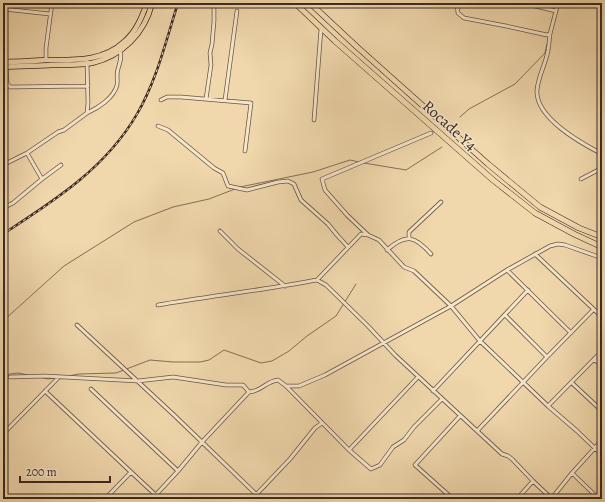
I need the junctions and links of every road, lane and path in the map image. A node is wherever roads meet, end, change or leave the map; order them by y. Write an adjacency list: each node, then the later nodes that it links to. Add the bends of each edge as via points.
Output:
1 (52, 3): 14 (street)
2 (147, 3): 19 (main road, via 137,25 125,42 106,54)
3 (152, 3): 17 (main road, via 137,35)
4 (295, 3): 15 (highway, Rocade Y4)
5 (310, 3): 43 (highway, Rocade Y4, via 464,143 540,207 579,228)
6 (450, 3): 10 (street)
7 (523, 3): 13 (street)
8 (558, 3): 13 (street)
9 (212, 4): 23 (street, via 214,9 211,64)
10 (457, 4): 16 (street, via 458,13 464,18 547,36)
11 (3, 9): 14 (street)
12 (237, 11): 25 (street)
13 (556, 11): 16 (street)
14 (50, 14): 18 (street)
15 (322, 27): 27 (street); 46 (highway, Rocade Y4, via 493,180 535,213)
16 (550, 34): 32 (street, via 548,54 537,90 538,100 550,118 570,135)
17 (120, 51): 19 (main road, via 106,58); 26 (street, via 122,59 115,92)
18 (46, 60): 19 (main road); 20 (main road)
19 (86, 61): 21 (main road); 22 (street)
20 (3, 62)
21 (5, 67): 22 (street, via 10,87)
22 (88, 86): 26 (street)
23 (206, 99): 24 (street, via 167,97); 25 (street)
24 (161, 100)
25 (225, 100): 30 (street, via 251,102)
26 (87, 112): 31 (street)
27 (314, 120)
28 (158, 126): 45 (street, via 168,130 223,173 228,186 247,190 278,182 288,181 294,184 301,200)
29 (431, 134): 42 (street, via 322,179 325,190)
30 (245, 151)
31 (27, 153): 34 (street); 37 (street)
32 (602, 154)
33 (61, 165): 37 (street)
34 (3, 166)
35 (601, 168): 36 (street); 38 (street)
36 (602, 173)
37 (42, 178): 40 (street, via 13,203)
38 (581, 179)
39 (441, 202): 44 (street, via 409,232)
40 (3, 208)
41 (220, 231): 53 (street, via 238,249)
42 (368, 235): 45 (street, via 361,234); 47 (street, via 379,240)
43 (602, 236)
44 (409, 238): 47 (street, via 395,243); 48 (street)
45 (348, 246): 52 (street)
46 (602, 247)
47 (387, 250): 56 (street, via 404,268 414,271)
48 (431, 254)
49 (535, 254): 50 (street, via 550,246 562,244); 51 (street); 57 (street)
50 (602, 258)
51 (507, 270): 54 (street); 56 (street)
52 (317, 280): 53 (street); 63 (street, via 326,285)
53 (285, 286): 55 (street)
54 (528, 290): 58 (street); 61 (street)
55 (158, 305)
56 (451, 306): 62 (street); 63 (street)
57 (594, 310): 59 (street); 61 (street)
58 (505, 315): 62 (street); 65 (street)
59 (602, 317)
60 (77, 325): 71 (street)
61 (572, 333): 65 (street)
62 (480, 341): 72 (street); 77 (street)
63 (383, 342): 68 (street); 74 (street, via 325,375 299,386)
64 (602, 351): 66 (street)
65 (547, 357): 72 (street)
66 (594, 359): 67 (street); 73 (street)
67 (602, 366)
68 (418, 376): 77 (street); 89 (street)
69 (10, 377): 70 (street)
70 (59, 377): 71 (street); 76 (street)
71 (138, 381): 78 (street, via 173,377 243,385); 87 (street)
72 (524, 382): 80 (street); 84 (street)
73 (572, 383): 80 (street); 81 (street)
74 (286, 386): 78 (street, via 278,380 271,381 256,391); 83 (street)
75 (92, 389): 91 (street)
76 (45, 391): 85 (street); 92 (street)
77 (433, 391): 79 (street)
78 (249, 392): 87 (street)
79 (442, 399): 82 (street); 89 (street, via 404,440 393,447 380,465 371,470)
80 (548, 406): 88 (street)
81 (602, 411)
82 (460, 416): 84 (street); 104 (street, via 415,465)
83 (322, 422): 89 (street); 97 (street)
84 (477, 431): 94 (street, via 502,454 512,459)
85 (3, 434)
86 (602, 440): 88 (street)
87 (202, 442): 91 (street); 97 (street)
88 (594, 448): 90 (street); 93 (street)
89 (349, 450)
90 (602, 456)
91 (178, 471): 96 (street)
92 (131, 472): 96 (street); 99 (street)
93 (572, 473): 106 (street); 107 (street)
94 (533, 481): 105 (street); 106 (street)
95 (3, 494): 98 (street)
96 (156, 495): 100 (street); 101 (street)
97 (256, 495): 102 (street); 103 (street)
98 (8, 499)
99 (105, 499)
100 (152, 499)
101 (160, 499)
102 (252, 499)
103 (261, 499)
104 (453, 499)
105 (517, 499)
106 (552, 499)
107 (599, 499)

